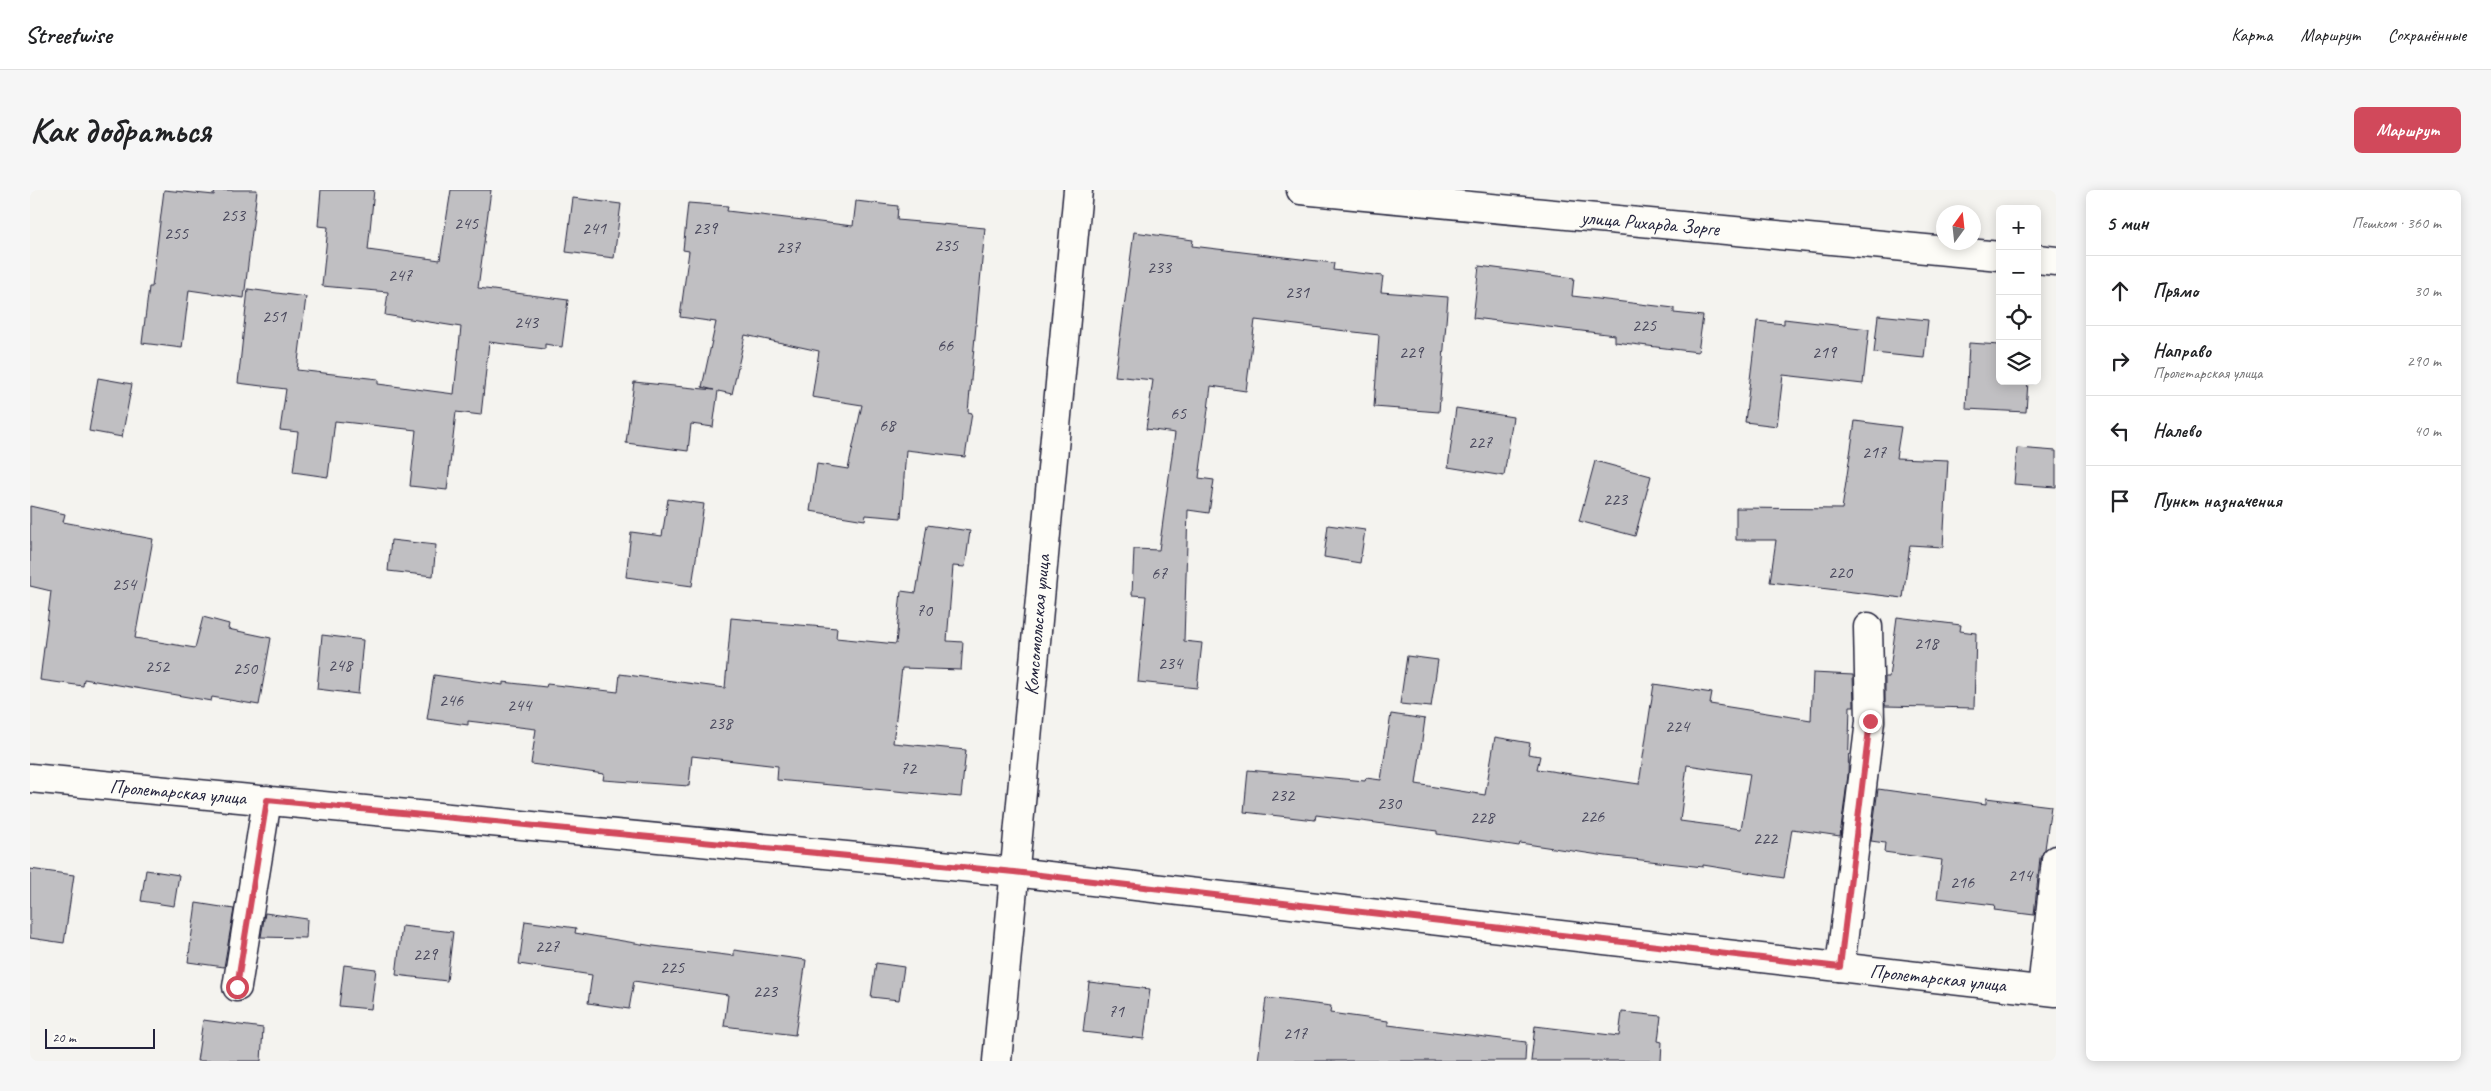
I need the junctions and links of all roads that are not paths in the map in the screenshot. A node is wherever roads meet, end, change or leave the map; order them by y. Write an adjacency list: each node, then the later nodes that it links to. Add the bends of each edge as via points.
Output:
1 (1078, 190): 10 (street, Комсомольская улица)
2 (1300, 190): 3 (street, улица Рихарда Зорге)
3 (1996, 256)
4 (2041, 259): 5 (street)
5 (2056, 261)
6 (1868, 627): 11 (street, via 1870,721)
7 (30, 778): 8 (street, Пролетарская улица)
8 (267, 800): 10 (street, Пролетарская улица); 12 (street)
9 (2056, 860): 13 (street)
10 (1014, 872): 11 (street, Пролетарская улица); 14 (street, Комсомольская улица)
11 (1840, 967): 13 (street, Пролетарская улица)
12 (237, 987)
13 (2049, 991)
14 (997, 1061)

